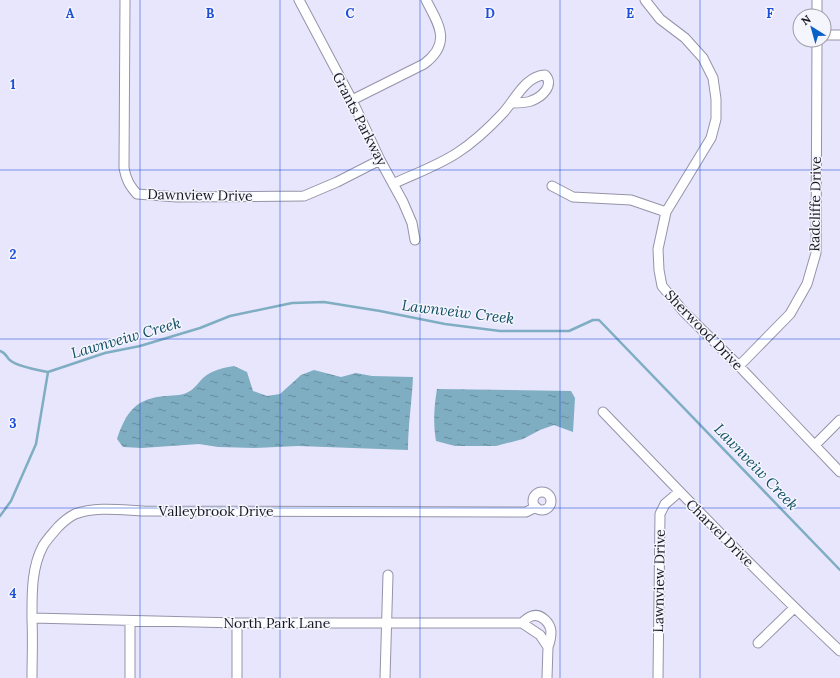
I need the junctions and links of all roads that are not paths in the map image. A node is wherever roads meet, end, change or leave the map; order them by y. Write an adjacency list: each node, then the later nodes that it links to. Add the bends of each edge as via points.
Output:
1 (125, 0): 8 (street, Dawnview Drive, via 124,168 130,186 137,194 177,197 304,196)
2 (298, 0): 6 (street, Grants Parkway)
3 (426, 0): 6 (street, via 441,31 442,39 432,58)
4 (645, 0): 11 (street, Sherwood Drive, via 660,19 685,38 703,58 713,78 716,99 716,119 711,138)
5 (817, 48): 13 (street, Radcliffe Drive, via 816,253 807,284 790,314)
6 (352, 100): 8 (street, Grants Parkway)
7 (511, 103): 9 (street, via 486,130 456,154)
8 (380, 160): 9 (street, Grants Parkway)
9 (393, 184): 12 (street, Grants Parkway, via 412,223)
10 (552, 186): 11 (street, via 573,197 631,200)
11 (666, 212): 13 (street, Sherwood Drive, via 658,249 662,286 684,312)
12 (415, 240)
13 (739, 366): 16 (street, Sherwood Drive)
14 (603, 412): 18 (street, Charvel Drive)
15 (840, 420): 16 (street)
16 (815, 445): 17 (street, Sherwood Drive)
17 (840, 472)
18 (680, 492): 21 (street, Charvel Drive); 35 (street, Lawnview Drive, via 665,504 660,514)
19 (536, 507): 22 (street, Valleybrook Drive, via 526,512 87,511 63,522 43,546 33,581)
20 (388, 575): 26 (street)
21 (794, 608): 27 (street); 29 (street, Charvel Drive)
22 (32, 618): 23 (street, North Park Lane); 30 (street, Valleybrook Drive)
23 (130, 621): 24 (street, North Park Lane); 31 (street)
24 (237, 623): 26 (street, North Park Lane); 32 (street)
25 (522, 623): 26 (street, North Park Lane); 28 (street, via 540,635); 28 (street, North Park Lane, via 535,615 547,622 551,632)
26 (387, 624): 33 (street)
27 (758, 643)
28 (548, 647): 34 (street)
29 (840, 651)
30 (32, 678)
31 (130, 678)
32 (237, 678)
33 (385, 678)
34 (547, 678)
35 (658, 678)

